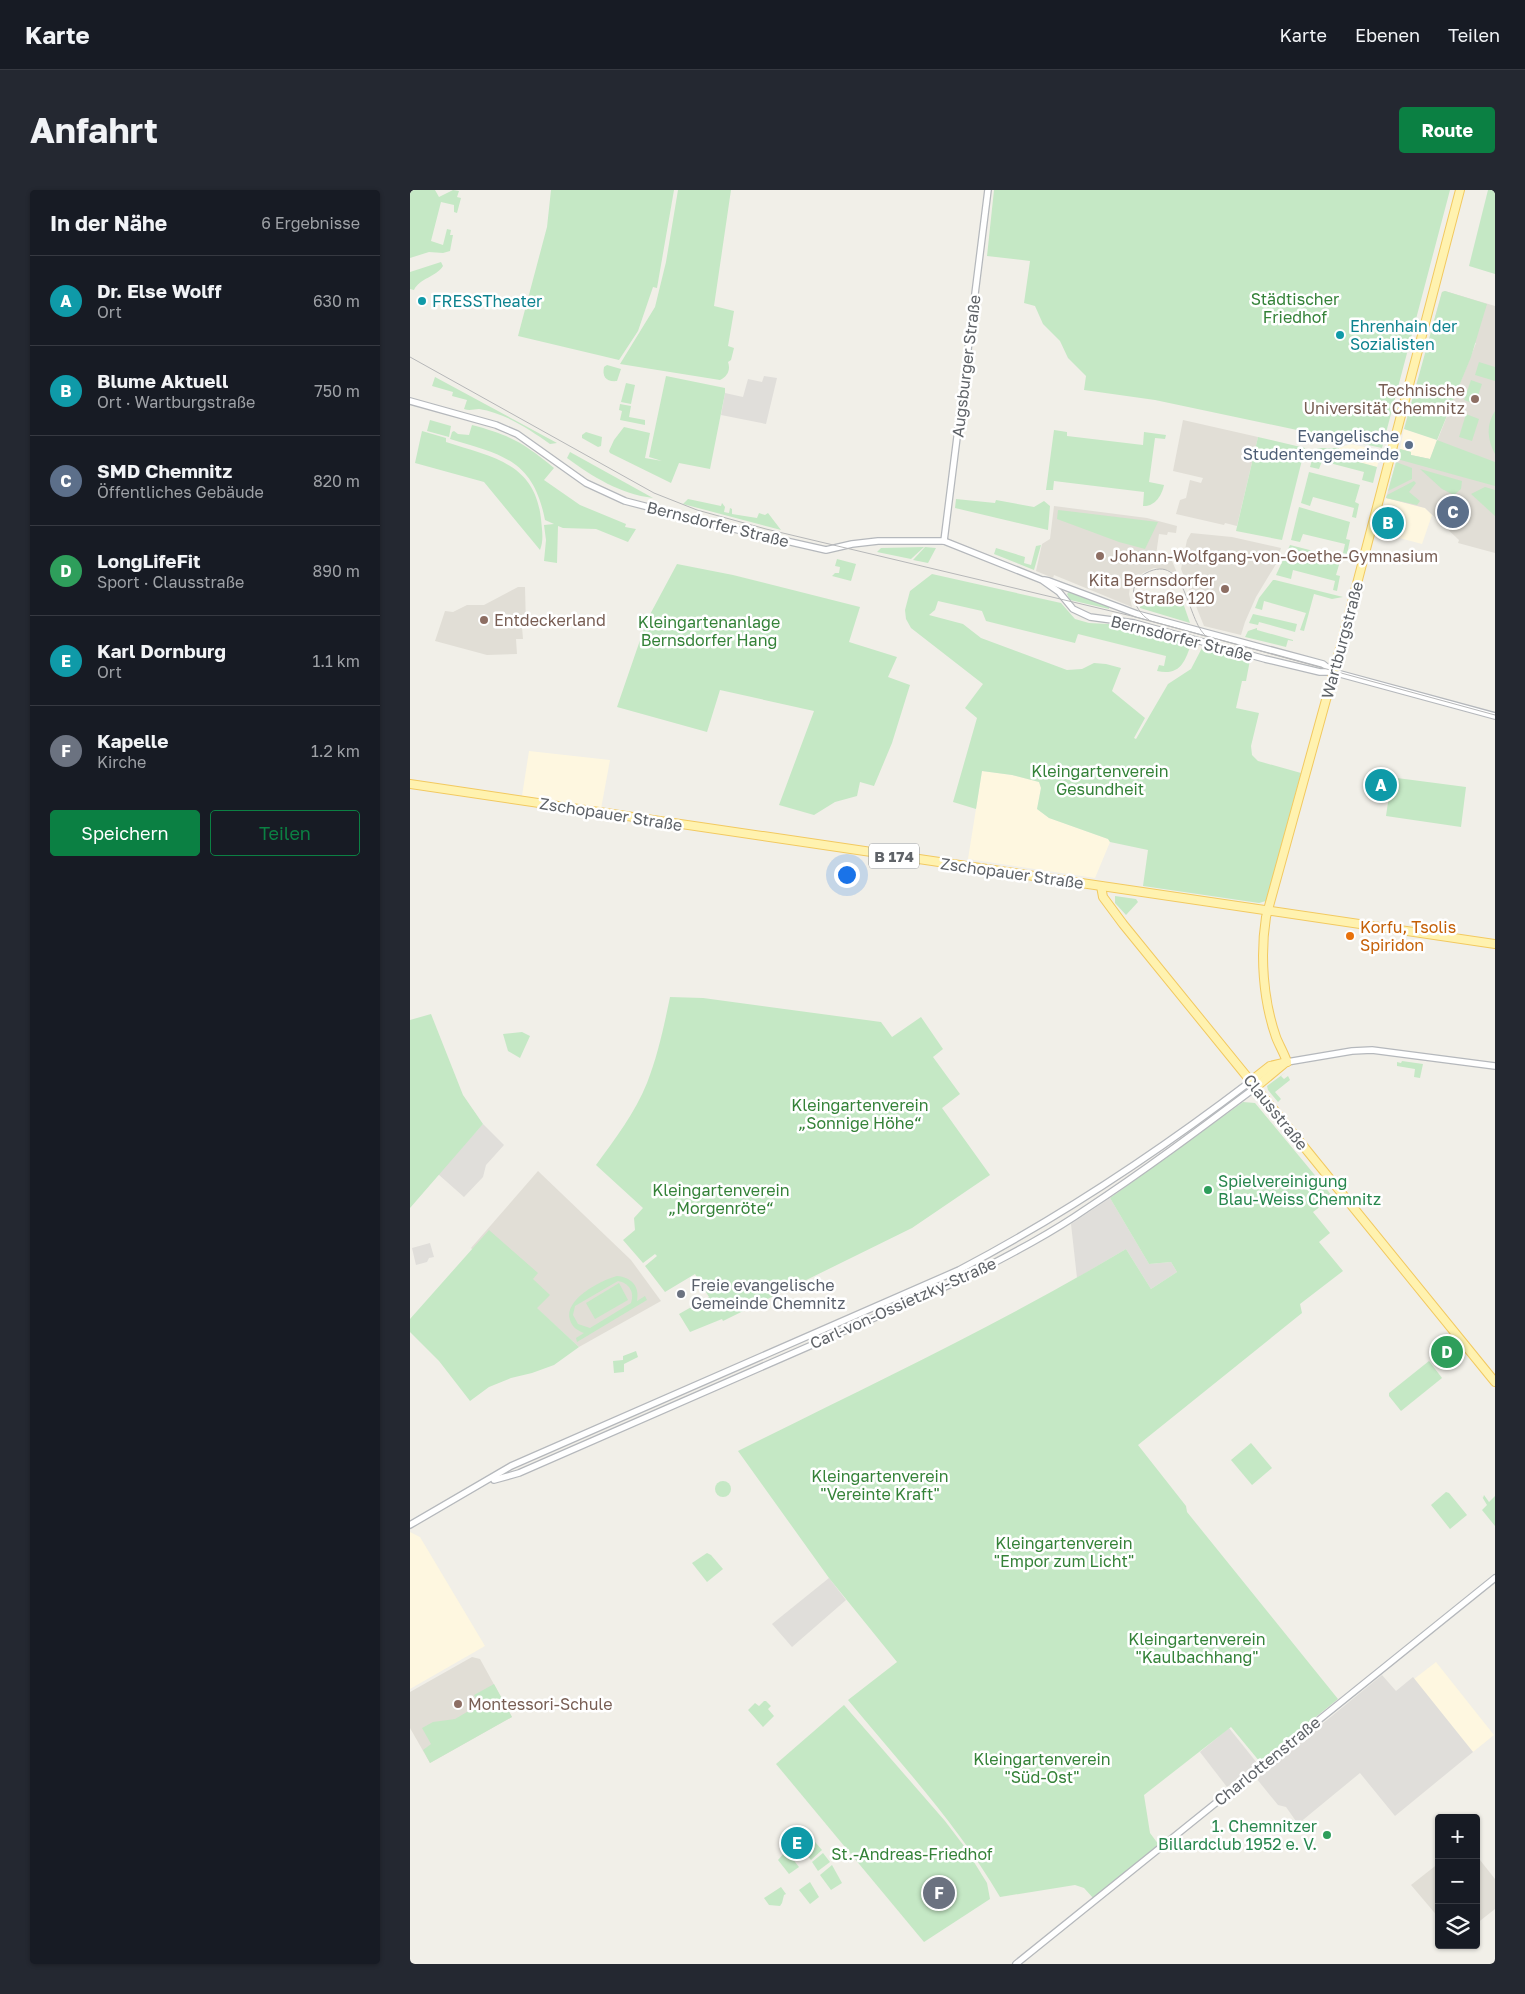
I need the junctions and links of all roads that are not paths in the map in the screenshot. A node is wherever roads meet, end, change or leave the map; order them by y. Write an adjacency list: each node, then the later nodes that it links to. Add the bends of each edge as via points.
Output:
1 (988, 190): 4 (street, Augsburger Straße)
2 (1460, 190): 6 (main road, Wartburgstraße)
3 (410, 400): 4 (street, Bernsdorfer Straße, via 517,434 586,483 641,505 826,550 878,541)
4 (944, 541): 5 (street, Bernsdorfer Straße)
5 (1042, 580): 6 (street, Bernsdorfer Straße, via 1137,614 1323,664); 6 (street, Bernsdorfer Straße, via 1059,592 1073,609 1090,617 1134,623 1265,659)
6 (1333, 672): 7 (street, Bernsdorfer Straße); 10 (main road, Wartburgstraße)
7 (1495, 716)
8 (410, 784): 9 (main road, Zschopauer Straße / B 174)
9 (1102, 886): 10 (main road, Zschopauer Straße / B 174); 14 (main road, Clausstraße, via 1106,902)
10 (1269, 910): 11 (main road, Zschopauer Straße / B 174); 12 (main road, Wartburgstraße, via 1263,933 1265,979 1276,1037)
11 (1495, 944)
12 (1287, 1062): 13 (street, Carl-von-Ossietzky-Straße, via 1352,1050 1372,1050); 14 (main road, Carl-von-Ossietzky-Straße)
13 (1495, 1066)
14 (1253, 1084): 15 (main road, Clausstraße); 16 (street, Carl-von-Ossietzky-Straße, via 1098,1190 994,1252 511,1466); 16 (street, Carl-von-Ossietzky-Straße, via 1163,1156 1086,1209 963,1279 518,1472)
15 (1495, 1382)
16 (484, 1483): 17 (street, Carl-von-Ossietzky-Straße)
17 (410, 1526)
18 (1495, 1578): 19 (street, Charlottenstraße)
19 (1016, 1964)

